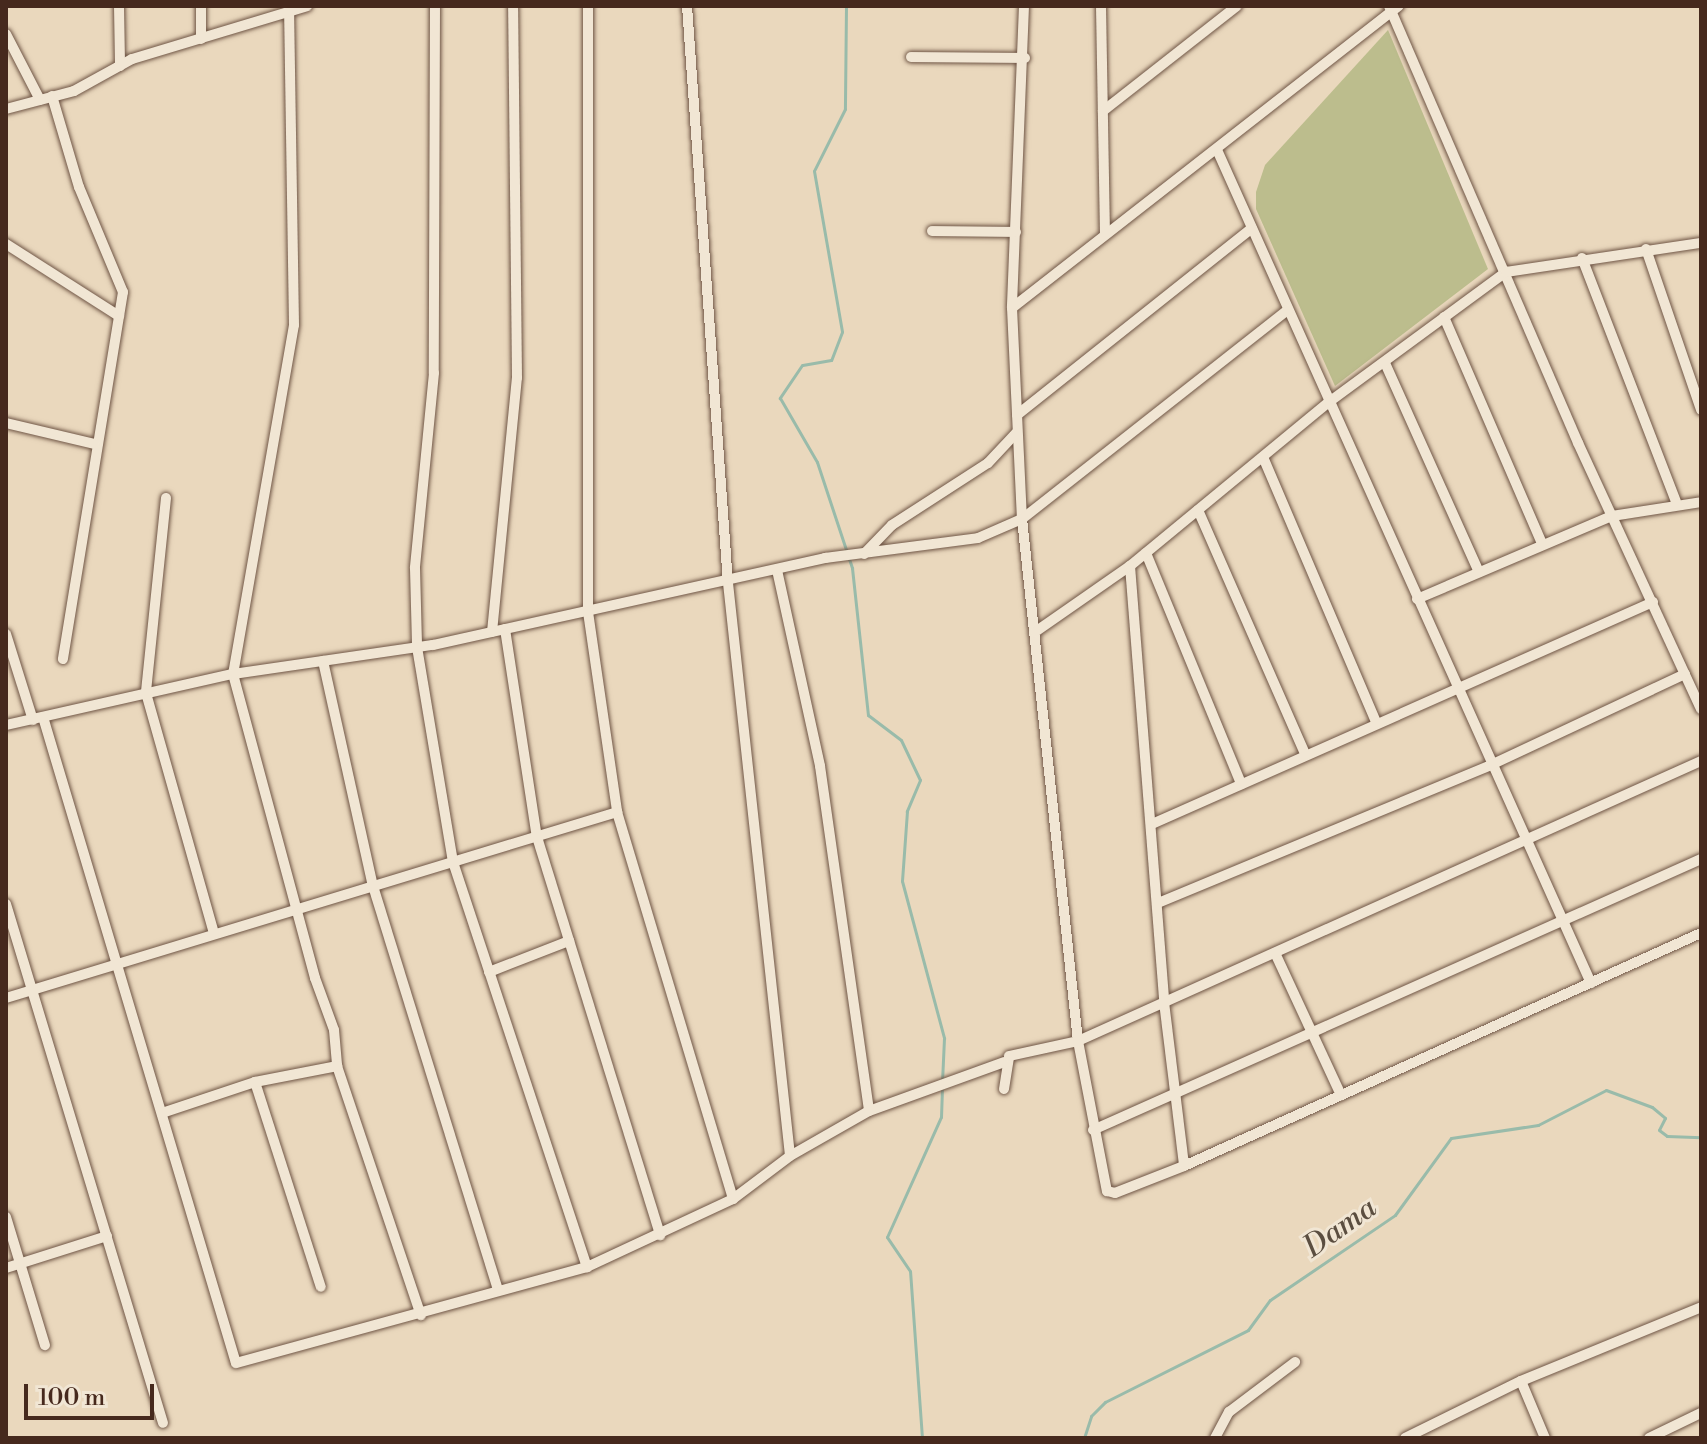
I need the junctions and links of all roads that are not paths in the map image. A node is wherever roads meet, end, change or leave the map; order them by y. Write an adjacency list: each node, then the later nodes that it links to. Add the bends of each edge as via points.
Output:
1 (119, 6): 17 (street)
2 (201, 6): 14 (street)
3 (307, 6): 12 (street)
4 (435, 6): 64 (street, via 434,373 415,568)
5 (513, 6): 61 (street, via 517,378)
6 (588, 6): 59 (street)
7 (687, 6): 56 (street)
8 (1024, 6): 16 (street)
9 (1101, 6): 21 (street)
10 (1237, 6): 21 (street)
11 (1393, 8): 22 (street); 31 (street)
12 (289, 9): 14 (street); 67 (street, via 294,325)
13 (6, 34): 19 (street)
14 (201, 39): 17 (street)
15 (911, 57): 16 (street)
16 (1025, 58): 25 (street)
17 (120, 66): 18 (street)
18 (52, 96): 19 (street); 34 (street, via 79,187 123,292)
19 (40, 100): 20 (street)
20 (6, 109)
21 (1103, 111): 26 (street)
22 (1218, 152): 23 (street); 26 (street)
23 (1252, 228): 33 (street); 39 (street)
24 (932, 231): 25 (street)
25 (1016, 232): 32 (street)
26 (1105, 234): 32 (street)
27 (1701, 243): 29 (street)
28 (6, 244): 34 (street)
29 (1646, 249): 30 (street); 38 (street)
30 (1582, 258): 31 (street); 45 (street)
31 (1506, 272): 35 (street); 48 (street)
32 (1012, 308): 39 (street)
33 (1288, 310): 37 (street); 49 (street)
34 (119, 316): 42 (street)
35 (1444, 317): 36 (street); 50 (street)
36 (1385, 363): 37 (street); 55 (street)
37 (1329, 402): 43 (street); 57 (street)
38 (1701, 410)
39 (1017, 415): 41 (street)
40 (6, 423): 42 (street)
41 (1017, 432): 49 (street); 52 (street, via 988,463 892,525)
42 (95, 444): 65 (street)
43 (1263, 457): 47 (street); 73 (street)
44 (166, 498): 70 (street)
45 (1676, 502): 46 (street); 48 (street)
46 (1701, 502)
47 (1198, 510): 51 (street); 75 (street)
48 (1612, 516): 50 (street); 58 (street)
49 (1022, 519): 52 (street, via 978,538); 62 (street)
50 (1542, 544): 55 (street)
51 (1146, 553): 53 (street); 78 (street)
52 (864, 554): 54 (street)
53 (1130, 566): 62 (street); 80 (street)
54 (777, 570): 56 (street); 108 (street, via 820,766)
55 (1479, 572): 57 (street)
56 (728, 583): 59 (street); 111 (street)
57 (1417, 599): 69 (street)
58 (1653, 602): 68 (street); 69 (street)
59 (588, 612): 60 (street); 79 (street)
60 (505, 629): 61 (street); 81 (street)
61 (492, 632): 64 (street)
62 (1035, 632): 101 (street)
63 (6, 634): 72 (street)
64 (417, 647): 66 (street); 84 (street)
65 (63, 659)
66 (323, 661): 67 (street); 85 (street)
67 (233, 674): 70 (street); 88 (street)
68 (1685, 674): 71 (street); 77 (street)
69 (1457, 689): 73 (street); 77 (street)
70 (146, 693): 72 (street); 91 (street)
71 (1701, 709)
72 (38, 718): 74 (street); 94 (street)
73 (1376, 722): 75 (street)
74 (6, 725)
75 (1305, 754): 78 (street)
76 (1701, 761): 82 (street)
77 (1493, 764): 82 (street); 86 (street)
78 (1241, 784): 80 (street)
79 (617, 812): 81 (street); 113 (street)
80 (1152, 824): 86 (street)
81 (537, 837): 84 (street); 92 (street)
82 (1527, 839): 89 (street); 93 (street)
83 (1701, 859): 89 (street)
84 (453, 862): 85 (street); 95 (street)
85 (373, 886): 88 (street); 121 (street)
86 (1158, 903): 99 (street)
87 (6, 904): 97 (street)
88 (296, 909): 91 (street); 103 (street, via 334,1030)
89 (1566, 920): 96 (street); 100 (street)
90 (1701, 933): 96 (street)
91 (214, 934): 94 (street)
92 (569, 941): 95 (street); 115 (street)
93 (1275, 953): 99 (street); 100 (street)
94 (117, 963): 97 (street); 109 (street)
95 (489, 972): 118 (street)
96 (1591, 983): 107 (street)
97 (32, 990): 98 (street); 116 (street)
98 (6, 998)
99 (1164, 1002): 101 (street); 106 (street)
100 (1310, 1031): 106 (street); 107 (street)
101 (1078, 1041): 102 (street, via 1019,1052); 110 (street)
102 (1004, 1062): 105 (street); 108 (street)
103 (337, 1066): 104 (street); 123 (street)
104 (255, 1082): 109 (street); 120 (street)
105 (1004, 1089)
106 (1179, 1090): 110 (street); 112 (street)
107 (1341, 1095): 112 (street)
108 (869, 1111): 111 (street)
109 (162, 1113): 123 (street, via 236,1363)
110 (1093, 1130): 112 (street, via 1107,1191 1115,1193)
111 (790, 1156): 113 (street)
112 (1184, 1166)
113 (733, 1199): 115 (street)
114 (6, 1217): 117 (street)
115 (660, 1235): 118 (street)
116 (107, 1236): 117 (street); 128 (street)
117 (20, 1263): 119 (street); 124 (street)
118 (587, 1267): 121 (street)
119 (6, 1268)
120 (321, 1287)
121 (498, 1290): 123 (street)
122 (1701, 1307): 126 (street)
123 (421, 1315)
124 (45, 1345)
125 (1295, 1362): 129 (street, via 1229,1412)
126 (1521, 1381): 130 (street); 131 (street)
127 (1701, 1413): 132 (street)
128 (163, 1423)
129 (1215, 1438)
130 (1405, 1438)
131 (1545, 1438)
132 (1649, 1438)

